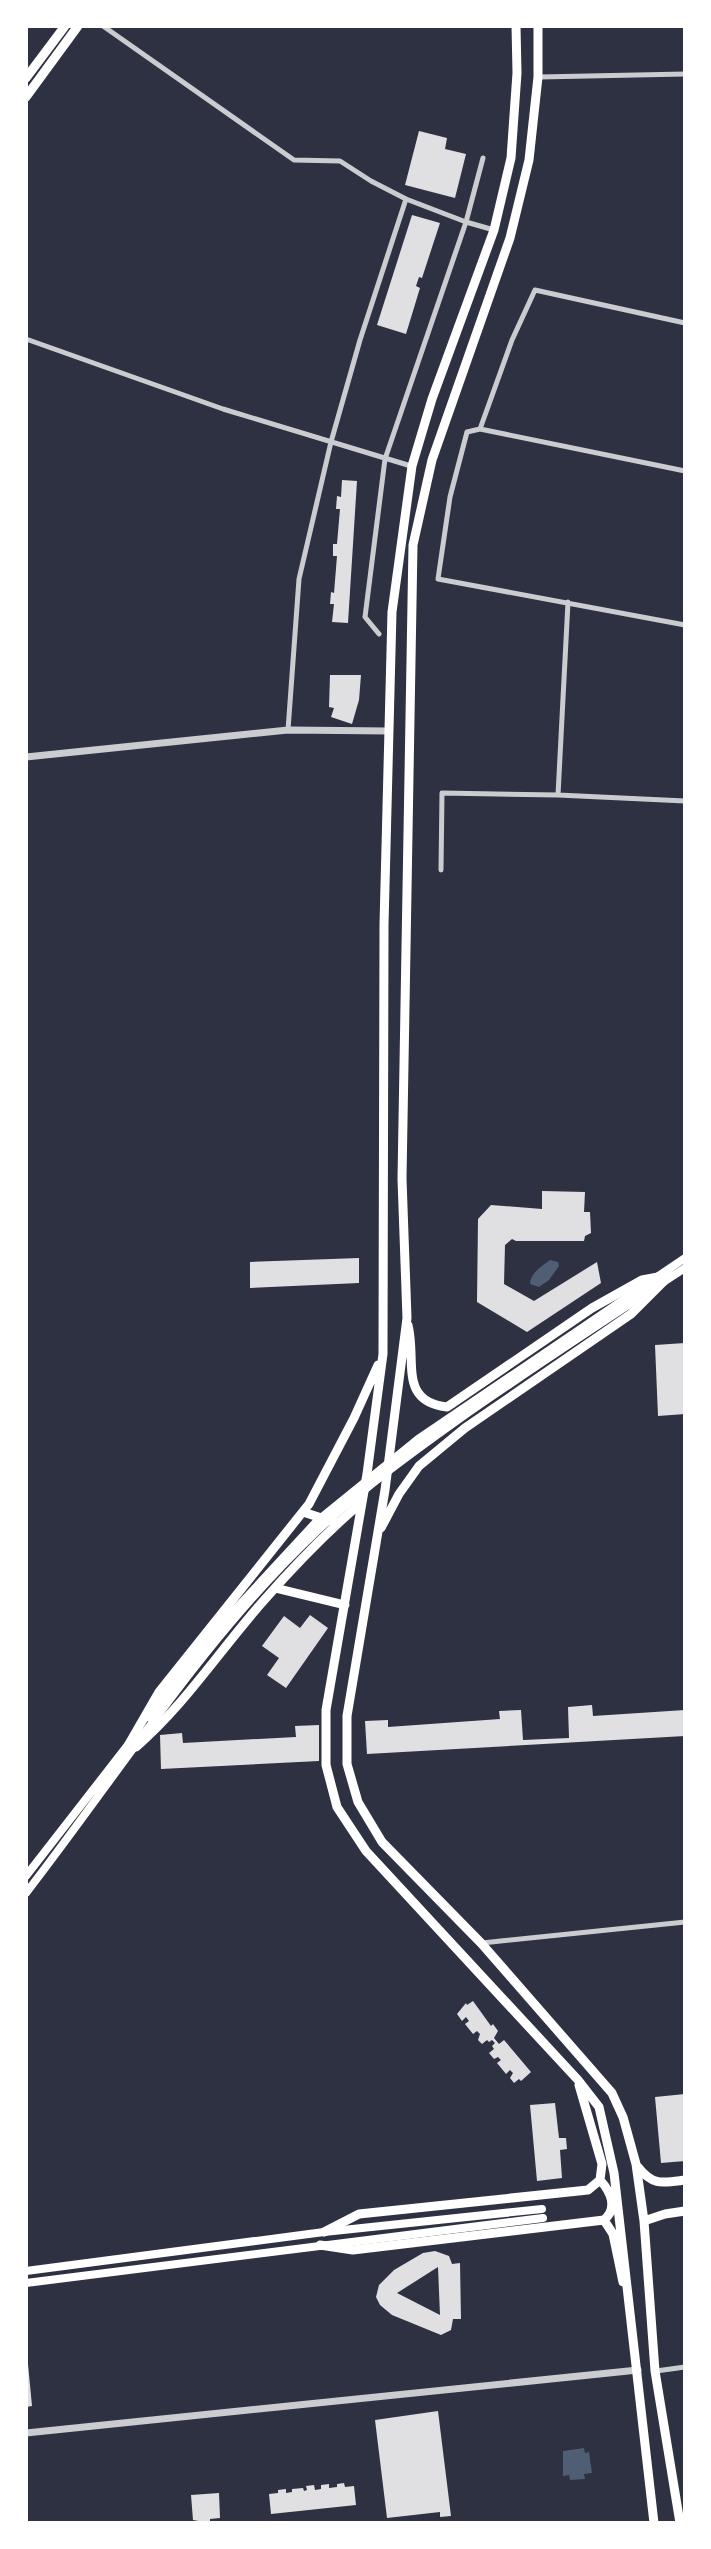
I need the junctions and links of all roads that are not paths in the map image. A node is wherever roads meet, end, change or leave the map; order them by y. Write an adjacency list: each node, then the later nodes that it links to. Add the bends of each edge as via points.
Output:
1 (65, 26): 8 (main road)
2 (78, 26): 9 (main road)
3 (103, 26): 11 (street, via 294,160 340,161)
4 (516, 26): 13 (main road, via 511,158)
5 (538, 26): 7 (main road)
6 (685, 74): 7 (street)
7 (538, 77): 33 (main road, via 529,160 510,238 432,460 413,545 402,1179)
8 (26, 78)
9 (26, 97)
10 (483, 158): 12 (street)
11 (406, 199): 12 (street); 17 (street)
12 (466, 222): 13 (street); 18 (street)
13 (494, 230): 19 (main road)
14 (685, 323): 16 (street, via 535,290)
15 (26, 339): 17 (street)
16 (480, 429): 20 (street); 21 (street, via 467,432 450,497 438,579)
17 (331, 442): 18 (street); 24 (street, via 299,579)
18 (385, 459): 19 (street); 23 (street, via 365,617)
19 (412, 466): 25 (main road, via 392,612)
20 (685, 471)
21 (568, 602): 22 (street); 27 (street)
22 (685, 625)
23 (379, 634)
24 (288, 730): 25 (street); 26 (street)
25 (389, 731): 34 (main road)
26 (26, 757)
27 (558, 795): 28 (street); 29 (street, via 442,793)
28 (685, 801)
29 (441, 870)
30 (685, 1258): 32 (main road)
31 (685, 1268): 32 (main road)
32 (661, 1279): 33 (main road, via 642,1280 592,1308 447,1407 423,1400 415,1389); 38 (main road, via 631,1314 465,1428 419,1466); 41 (main road, via 418,1439 317,1521 220,1626)
33 (407, 1318): 38 (main road)
34 (383, 1354): 35 (main road); 36 (main road)
35 (362, 1502): 37 (main road); 40 (main road)
36 (303, 1512): 37 (main road); 41 (main road, via 159,1692)
37 (337, 1523): 39 (main road)
38 (376, 1539): 45 (main road, via 347,1716 347,1764 358,1802 382,1842)
39 (275, 1588): 40 (main road); 41 (main road, via 160,1727)
40 (345, 1605): 46 (main road, via 326,1710 326,1765 337,1807 366,1851)
41 (132, 1746): 42 (main road); 43 (main road)
42 (26, 1876)
43 (26, 1893)
44 (685, 1922): 45 (street)
45 (481, 1943): 47 (main road, via 612,2093)
46 (578, 2080): 48 (main road, via 602,2164); 57 (main road, via 599,2107 606,2134)
47 (636, 2164): 49 (main road, via 646,2178 660,2183); 52 (main road)
48 (600, 2180): 51 (main road, via 612,2202); 53 (main road, via 588,2190 359,2214)
49 (685, 2180)
50 (685, 2211): 52 (main road)
51 (604, 2220): 54 (main road, via 353,2250); 57 (main road, via 613,2234)
52 (644, 2221): 60 (main road)
53 (324, 2232): 54 (main road, via 543,2213); 55 (main road)
54 (320, 2245): 56 (main road)
55 (26, 2271)
56 (26, 2283)
57 (629, 2304): 59 (main road)
58 (685, 2367): 60 (street)
59 (638, 2370): 61 (street); 62 (main road)
60 (655, 2371): 63 (main road)
61 (26, 2433)
62 (654, 2523)
63 (680, 2523)

